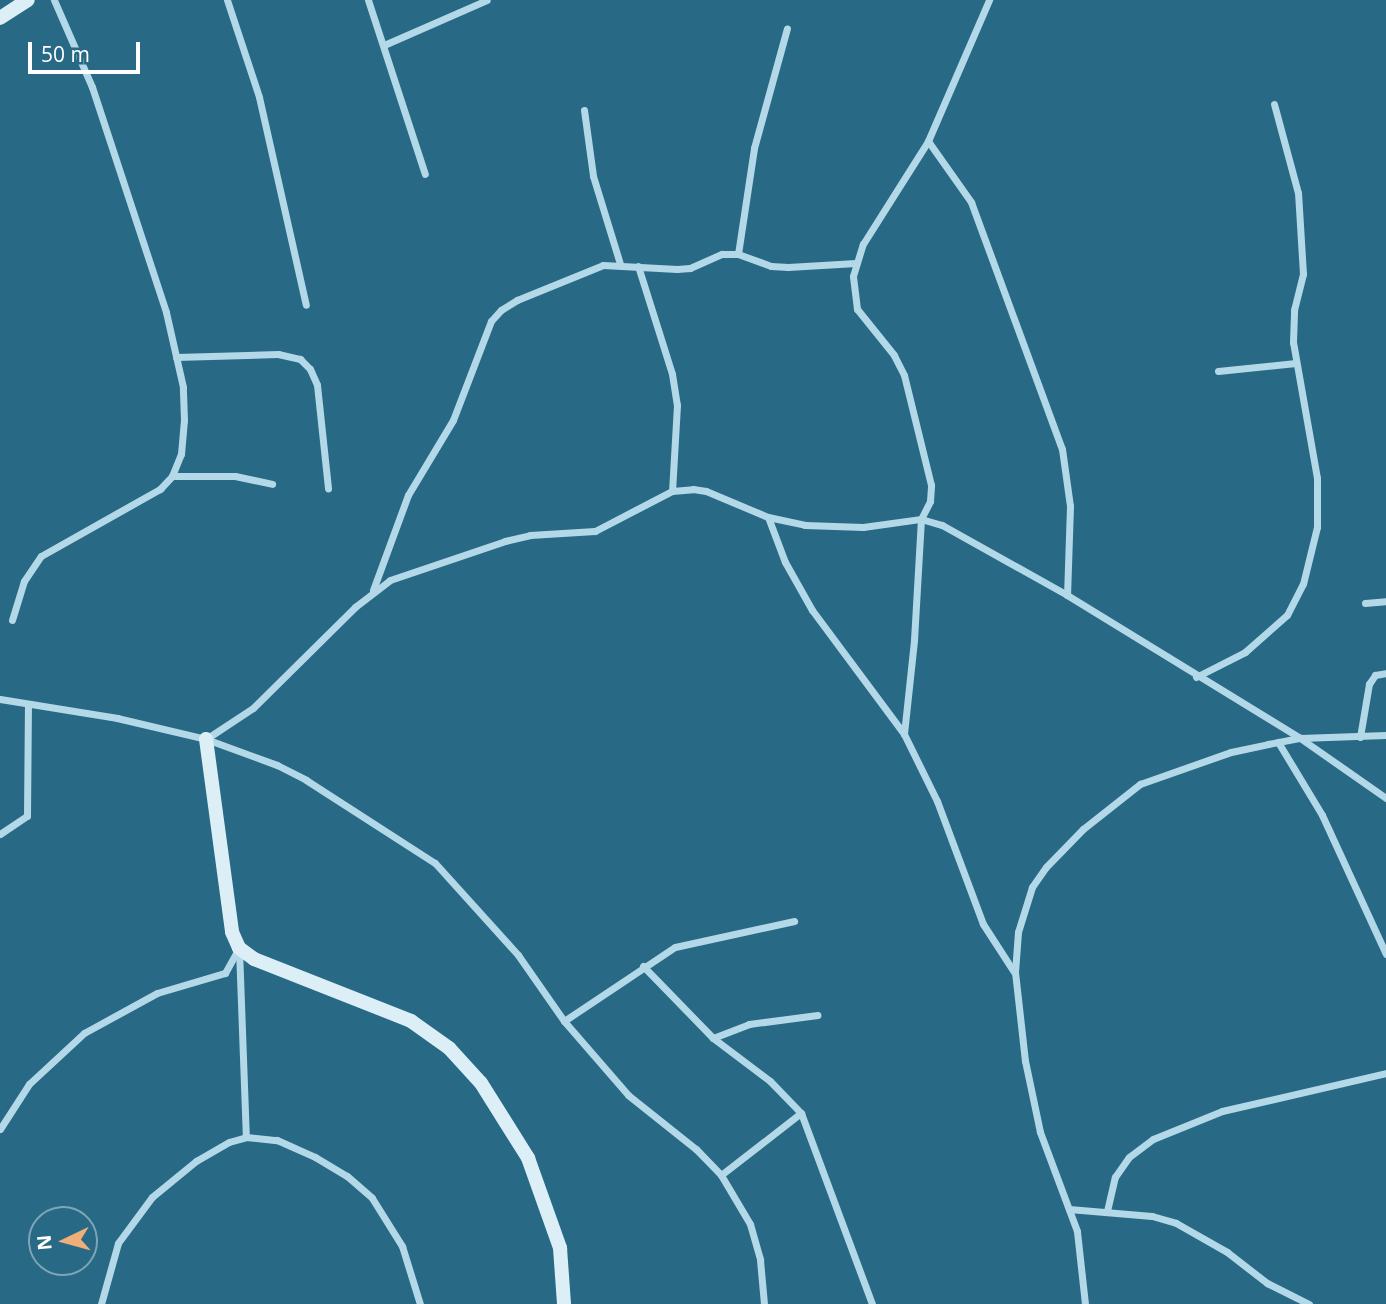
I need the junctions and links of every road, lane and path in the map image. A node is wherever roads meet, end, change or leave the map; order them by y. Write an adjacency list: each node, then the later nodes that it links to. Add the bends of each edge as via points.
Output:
1 (28, 0): 7 (street)
2 (54, 0): 19 (street, via 92,87 166,312)
3 (227, 0): 18 (street, via 259,97)
4 (368, 0): 9 (street)
5 (487, 0): 9 (street)
6 (989, 0): 12 (street)
7 (0, 18)
8 (787, 27): 14 (street, via 758,128)
9 (384, 45): 13 (street)
10 (1274, 104): 20 (street, via 1298,193 1303,274 1294,310)
11 (584, 110): 16 (street, via 593,176)
12 (928, 141): 15 (street, via 863,244); 29 (street, via 971,202 1062,449 1070,506)
13 (425, 174)
14 (738, 254): 15 (street, via 771,266); 17 (street, via 722,254 690,268)
15 (856, 263): 27 (street, via 853,293 857,309 894,355 919,427 931,485 930,501)
16 (620, 264): 17 (street); 28 (street, via 593,268 517,300 491,321 453,420 403,506)
17 (638, 266): 25 (street, via 674,384 677,446)
18 (306, 305)
19 (176, 357): 22 (street, via 184,420 181,454); 24 (street, via 278,354 300,359 317,386)
20 (1296, 363): 21 (street); 34 (street, via 1317,478 1317,527 1303,584 1287,615 1266,635 1245,652)
21 (1218, 371)
22 (172, 476): 23 (street, via 235,476); 32 (street, via 160,489 41,556 24,581)
23 (272, 484)
24 (328, 488)
25 (672, 491): 26 (street, via 706,491); 28 (street, via 595,531 505,541)
26 (768, 517): 27 (street, via 835,528); 37 (street, via 785,562 812,610)
27 (920, 519): 29 (street, via 942,525); 37 (street)
28 (373, 590): 40 (street, via 253,708)
29 (1067, 595): 34 (street)
30 (1386, 601): 31 (street)
31 (1366, 603)
32 (12, 620)
33 (1386, 673): 39 (street, via 1375,675 1369,684)
34 (1196, 677): 41 (street)
35 (0, 699): 36 (street)
36 (28, 705): 40 (street); 44 (street, via 27,816)
37 (904, 734): 49 (street, via 937,801 983,924)
38 (1386, 735): 39 (street)
39 (1360, 737): 41 (street)
40 (206, 738): 46 (street, via 232,932); 51 (street, via 306,780 435,863 518,955)
41 (1300, 738): 42 (street); 43 (street)
42 (1278, 742): 47 (street, via 1322,816); 49 (street, via 1231,752 1140,784 1083,829 1032,887 1018,932)
43 (1386, 798)
44 (0, 834)
45 (794, 921): 48 (street, via 675,947)
46 (239, 948): 55 (street, via 225,973 157,993 84,1033 29,1084); 56 (street); 62 (street, via 254,959 411,1021 457,1056 481,1083 528,1158 560,1248)
47 (1386, 954)
48 (643, 966): 51 (street); 52 (street)
49 (1015, 972): 58 (street, via 1031,1100)
50 (817, 1014): 52 (street, via 749,1024)
51 (564, 1021): 57 (street, via 628,1095)
52 (713, 1038): 54 (street, via 770,1082)
53 (1386, 1073): 59 (street, via 1222,1111 1153,1139 1129,1157 1115,1177)
54 (801, 1114): 57 (street); 64 (street)
55 (0, 1129)
56 (246, 1137): 60 (street, via 196,1161 152,1198 118,1243); 61 (street, via 277,1140 315,1157 348,1176 372,1198 402,1246)
57 (721, 1175): 63 (street, via 750,1224 760,1260)
58 (1069, 1209): 59 (street); 65 (street, via 1082,1260)
59 (1107, 1211): 66 (street, via 1152,1216 1196,1232 1267,1283)
60 (101, 1304)
61 (420, 1304)
62 (564, 1304)
63 (764, 1304)
64 (873, 1304)
65 (1085, 1304)
66 (1310, 1304)

